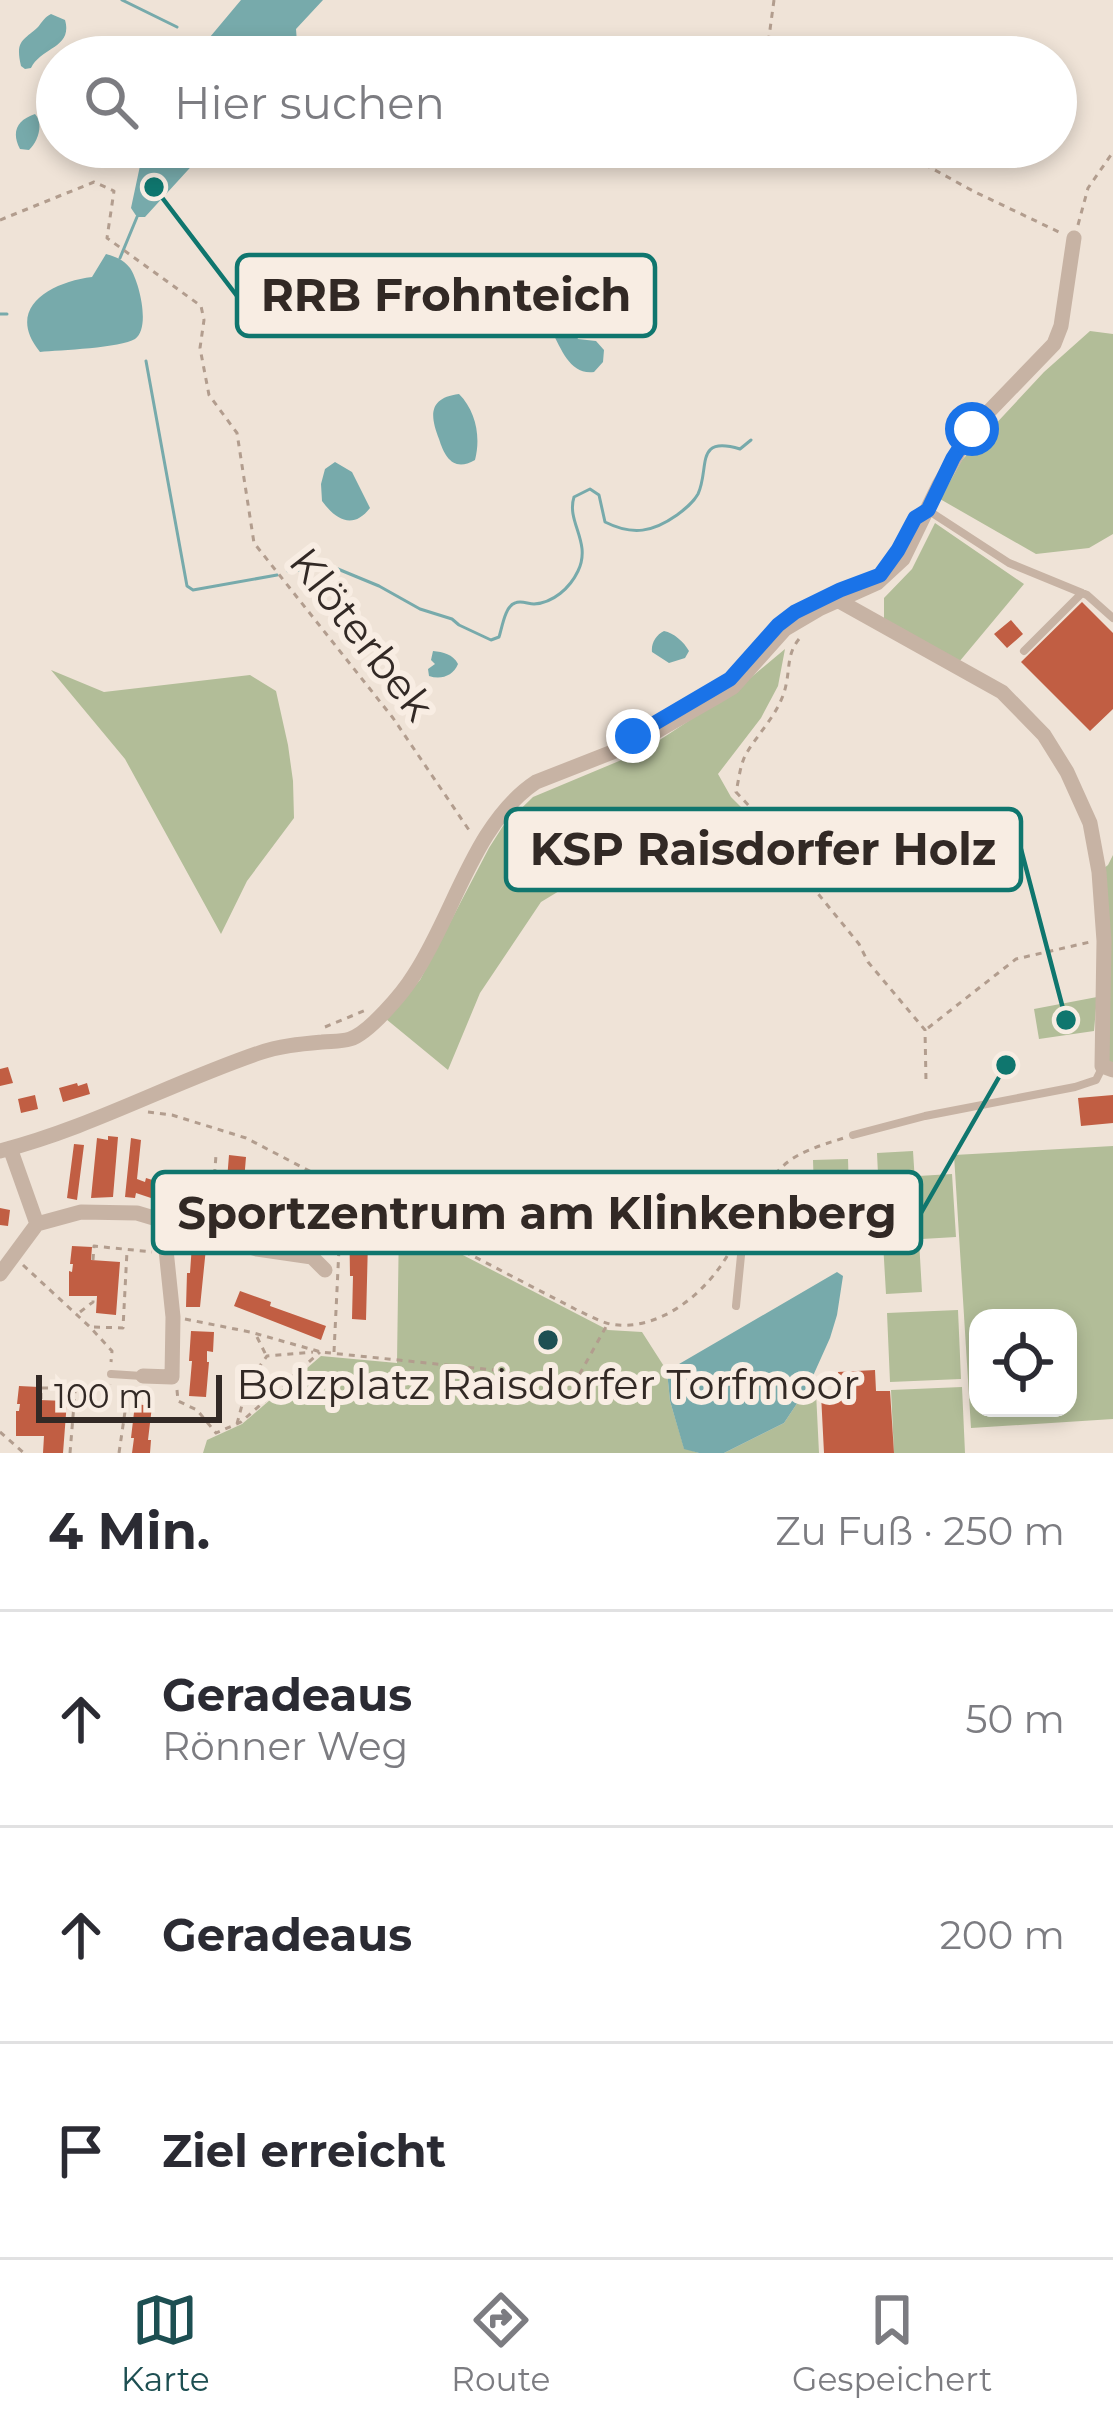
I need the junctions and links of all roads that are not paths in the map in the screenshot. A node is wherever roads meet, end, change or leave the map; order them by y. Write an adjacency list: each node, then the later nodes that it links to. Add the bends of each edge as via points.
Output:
1 (1074, 238): 2 (street, via 1054,344 972,429)
2 (928, 510): 3 (lane, via 1009,563); 4 (street, via 903,559 878,583)
3 (1082, 593): 5 (lane); 6 (lane)
4 (839, 601): 7 (street, via 1001,692 1067,772 1090,823 1099,872); 9 (street, via 785,629 733,687 638,742 522,792 483,844 414,976 353,1039 263,1052)
5 (1113, 618)
6 (1024, 651)
7 (1108, 1068): 8 (lane, via 1075,1087)
8 (853, 1135)
9 (5, 1150): 11 (street)
10 (163, 1221): 11 (street, via 99,1211); 13 (street, via 312,1257); 17 (street, via 172,1378)
11 (37, 1224): 14 (street)
12 (744, 1225): 15 (lane)
13 (325, 1270)
14 (0, 1274)
15 (736, 1306)
16 (111, 1374): 17 (lane)
17 (143, 1376)

